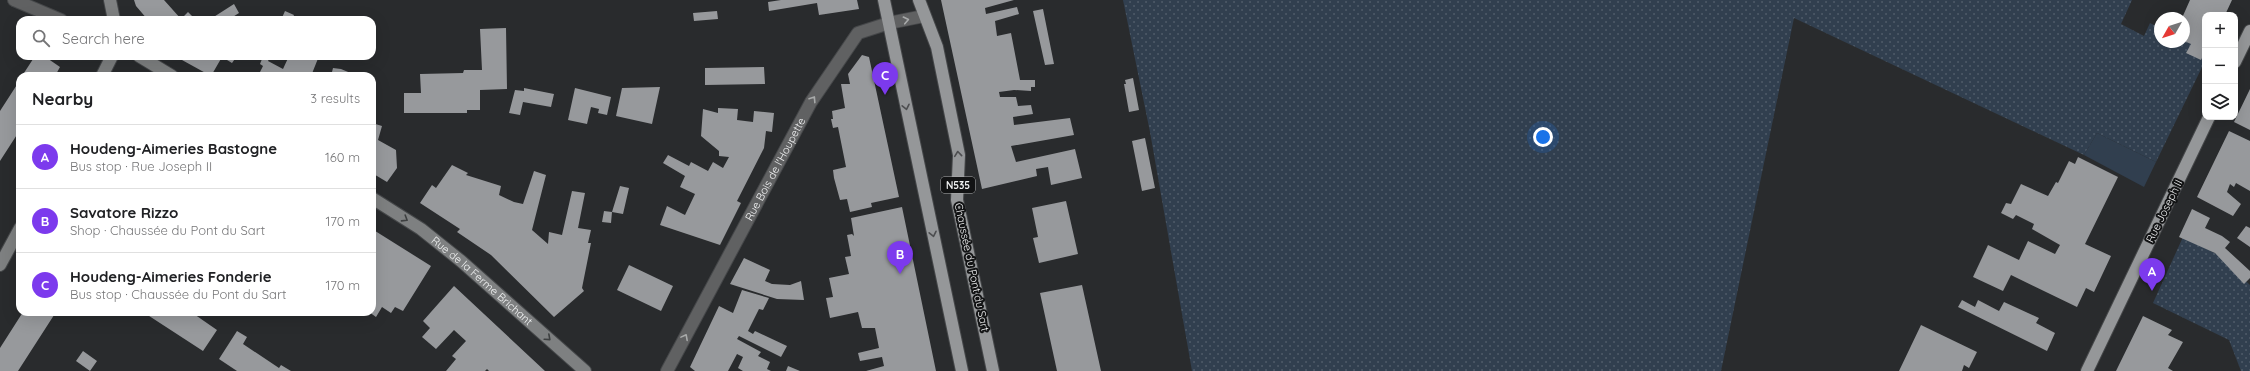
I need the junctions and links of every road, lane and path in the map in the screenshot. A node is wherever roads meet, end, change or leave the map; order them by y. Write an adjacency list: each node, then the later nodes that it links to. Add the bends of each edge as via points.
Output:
1 (14, 0): 5 (street)
2 (110, 0): 6 (street)
3 (884, 0): 8 (main road)
4 (918, 0): 7 (main road, Chaussée du Pont du Sart / N535)
5 (52, 16)
6 (113, 16)
7 (924, 16): 8 (street, Rue Bois de l'Houpette, one-way to 7); 22 (main road, Chaussée du Pont du Sart / N535, one-way to 7, via 957,200 959,155 937,47)
8 (888, 23): 20 (street, Rue Bois de l'Houpette, one-way to 8, via 811,102 858,33); 21 (main road, one-way to 21)
9 (2250, 31): 10 (main road)
10 (2238, 56)
11 (110, 60): 13 (street)
12 (146, 60): 14 (street)
13 (104, 72)
14 (165, 72)
15 (2208, 120): 23 (main road, Rue Joseph II)
16 (376, 201): 19 (street, Rue de la Ferme Brichant, one-way to 19, via 421,229 461,261)
17 (16, 235): 18 (street)
18 (0, 265)
19 (585, 371)
20 (667, 371)
21 (962, 371)
22 (993, 371)
23 (2088, 371)

